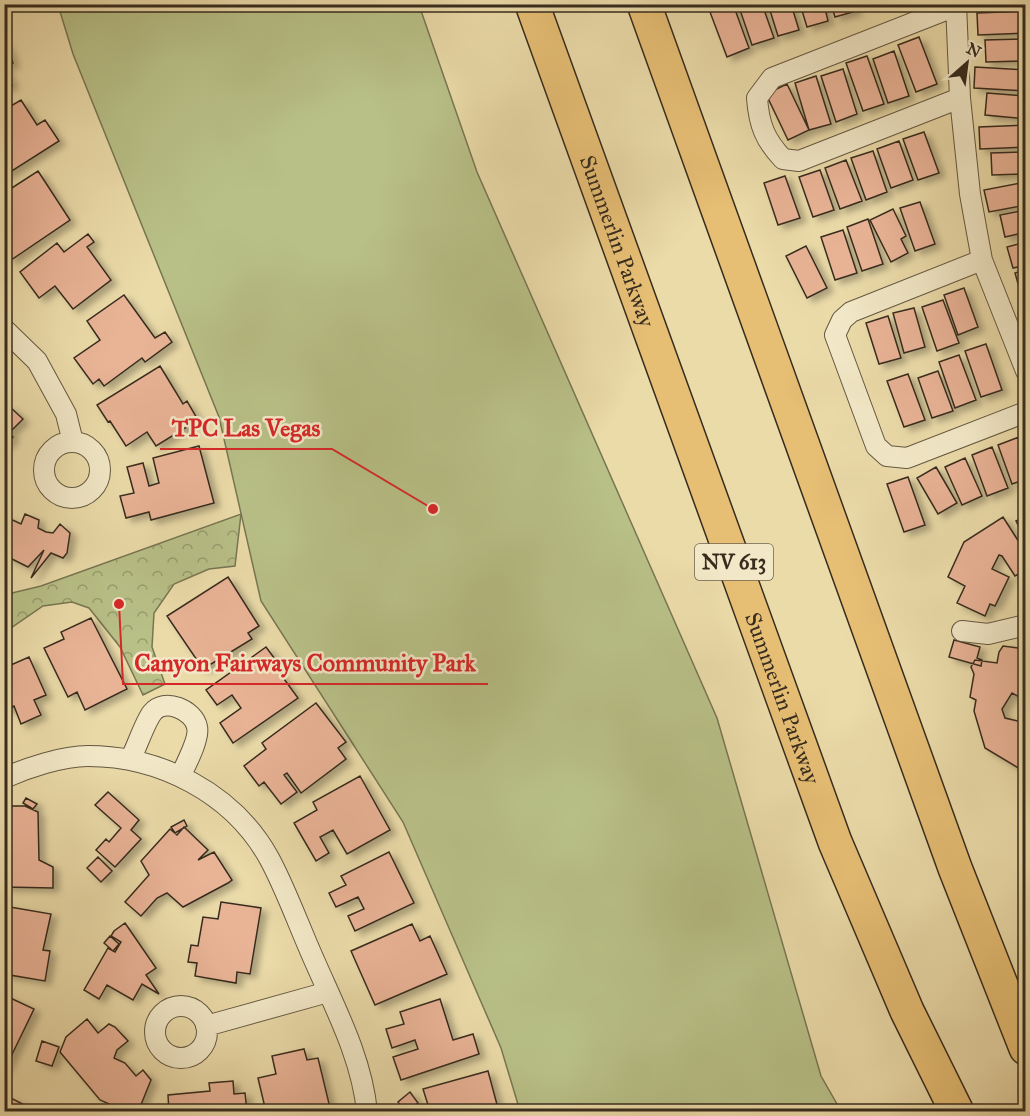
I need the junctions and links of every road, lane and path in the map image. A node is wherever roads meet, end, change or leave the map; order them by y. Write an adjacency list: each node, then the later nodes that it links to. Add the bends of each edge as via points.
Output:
1 (532, 4): 19 (highway, Summerlin Parkway / NV 613, via 835,842 902,1000)
2 (644, 4): 17 (highway, via 955,868)
3 (956, 5): 4 (street); 4 (street, via 772,78 758,98 768,143 783,159 799,161)
4 (960, 98): 5 (street, via 970,194)
5 (982, 260): 7 (street); 8 (street, via 851,312 835,335 876,446 887,456 907,458)
6 (4, 329): 9 (street, via 37,361 66,414)
7 (1026, 371)
8 (1026, 412)
9 (73, 442)
10 (1026, 625): 11 (street, via 988,634)
11 (962, 631)
12 (130, 760): 13 (street); 13 (street, via 152,713 164,706 181,708 195,720 198,729); 14 (street, via 85,756 27,767)
13 (181, 775): 15 (street, via 215,797 245,824 269,858)
14 (4, 778)
15 (328, 992): 16 (street); 18 (street, via 357,1060)
16 (206, 1026)
17 (1026, 1048)
18 (367, 1112)
19 (957, 1112)

